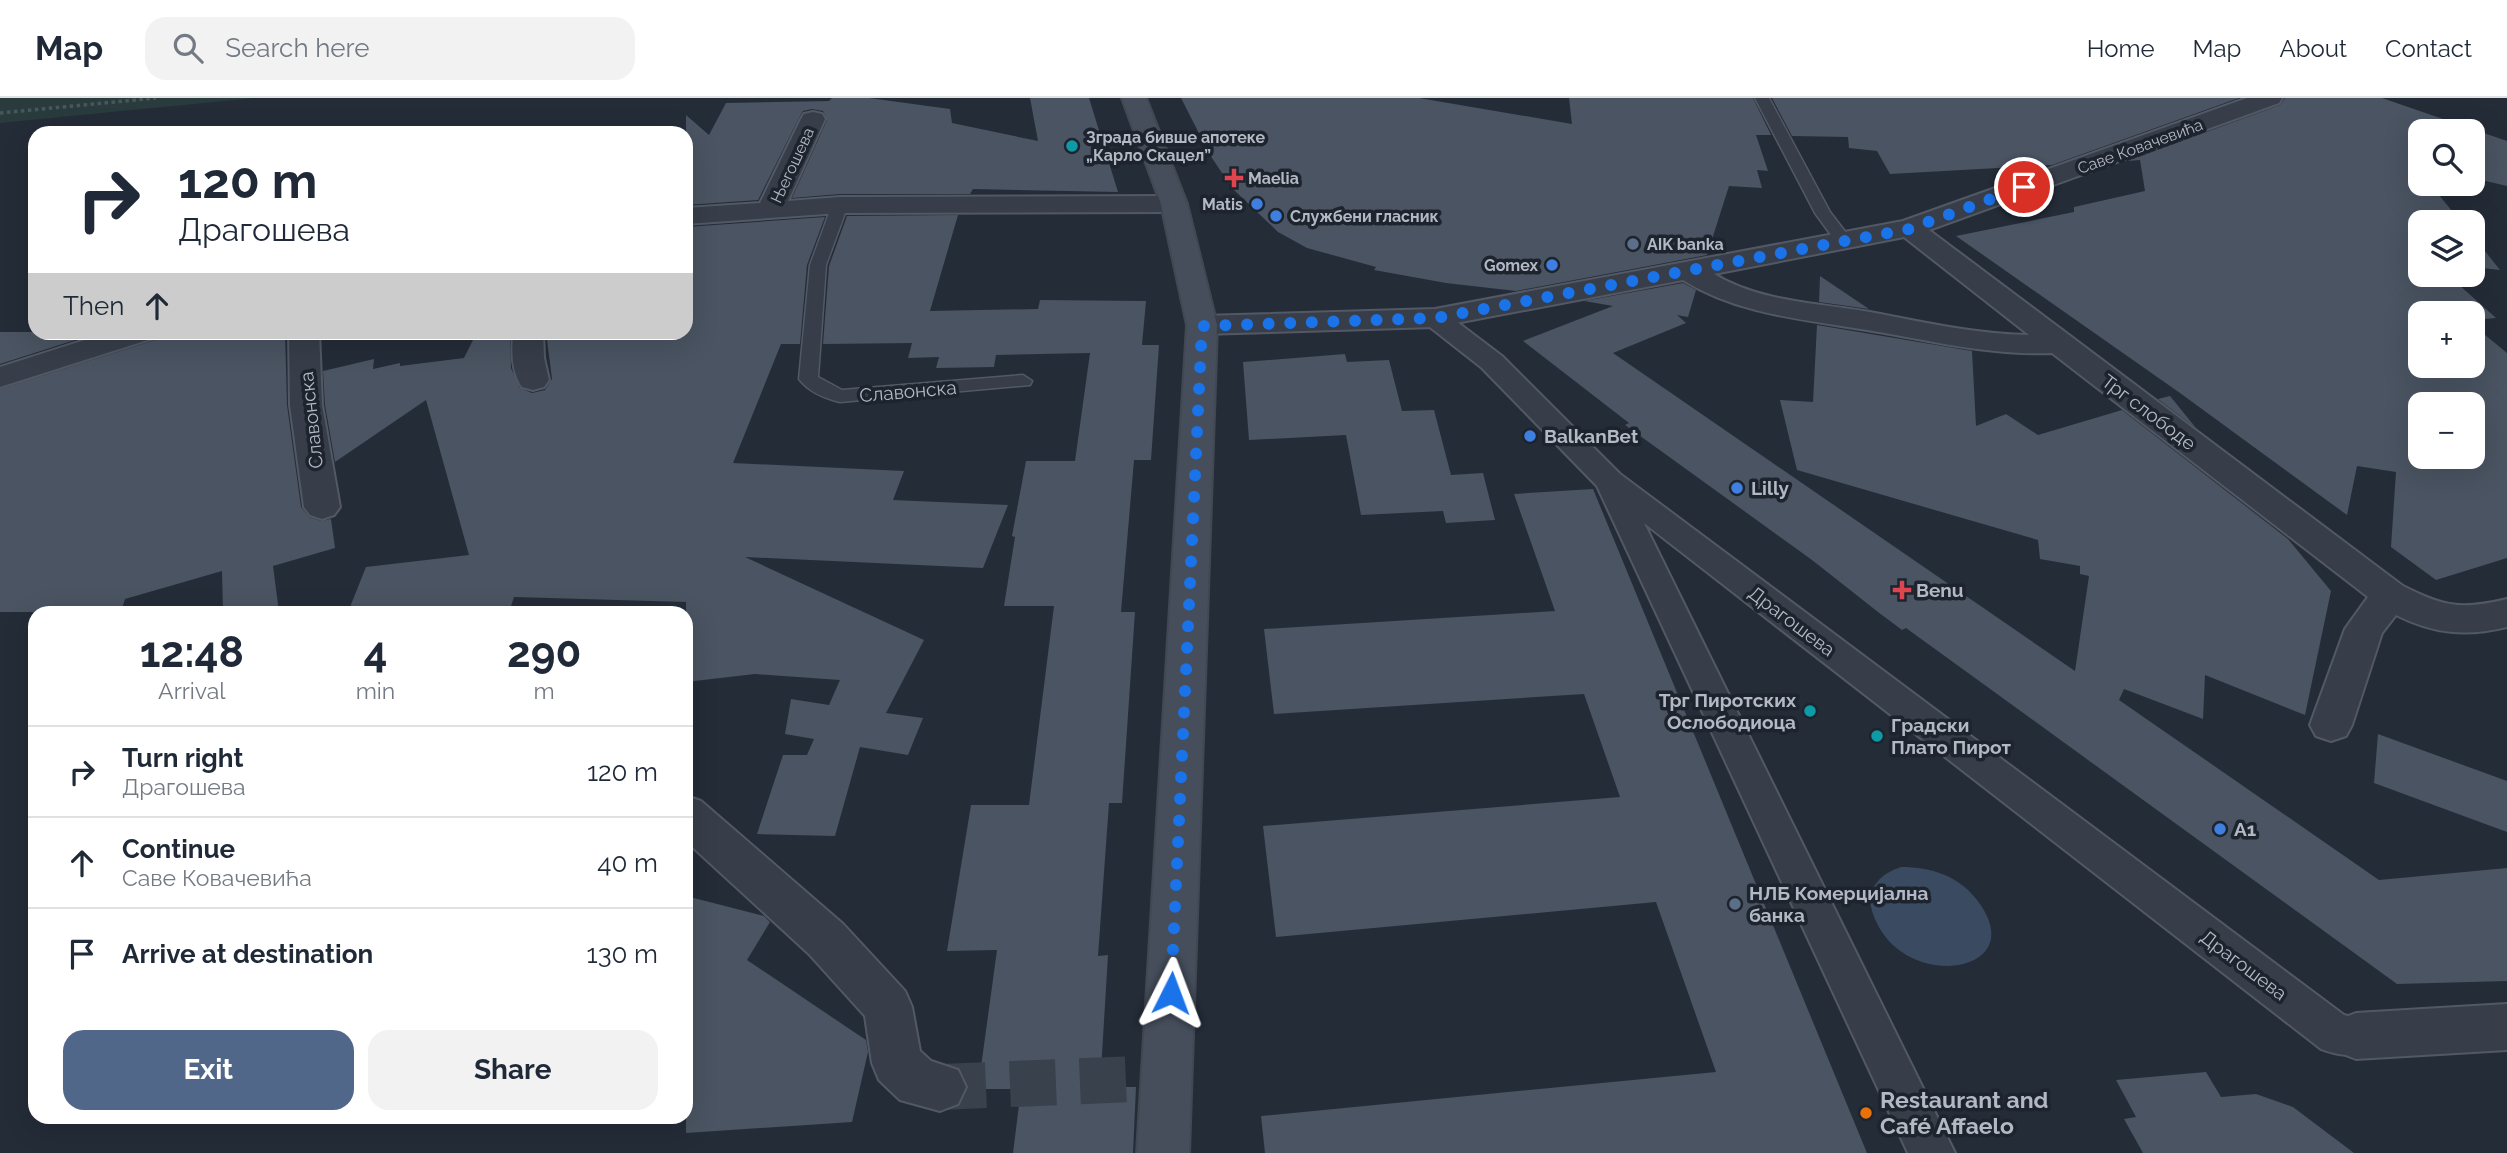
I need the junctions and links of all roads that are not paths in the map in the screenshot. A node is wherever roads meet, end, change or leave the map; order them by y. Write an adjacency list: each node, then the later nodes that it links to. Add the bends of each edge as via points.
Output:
1 (1134, 98): 5 (main road)
2 (1762, 98): 10 (lane, via 1823,213)
3 (2270, 98): 9 (street, Саве Ковачевића)
4 (813, 119): 7 (street, Његошева)
5 (1174, 204): 6 (street); 13 (main road)
6 (840, 205): 7 (street); 20 (lane, Славонска, via 818,265 808,379 840,396)
7 (770, 211): 8 (street)
8 (693, 216)
9 (1909, 229): 10 (street, Саве Ковачевића); 17 (street, Трг слободе)
10 (1844, 242): 11 (street, Саве Ковачевића)
11 (1689, 271): 12 (street, Саве Ковачевића); 17 (street, via 1717,288 1767,303 1982,342)
12 (1436, 318): 13 (street); 21 (street, Драгошева, via 1492,362)
13 (1202, 326): 30 (main road, via 1151,1078)
14 (118, 340): 18 (street)
15 (304, 340): 22 (street, Славонска, via 306,405)
16 (528, 340): 19 (street)
17 (2060, 343): 23 (street, Трг слободе)
18 (0, 377)
19 (533, 380)
20 (1023, 381)
21 (1609, 481): 28 (street, Драгошева, via 2336,1035); 31 (street)
22 (322, 507)
23 (2390, 595): 24 (street, Трг слободе, via 2432,618 2472,623); 25 (street, via 2364,629)
24 (2507, 613)
25 (2331, 725)
26 (693, 820): 29 (street, via 826,939 888,1007 897,1063 918,1083)
27 (2507, 1027): 28 (street)
28 (2356, 1035)
29 (940, 1087)
30 (1163, 1153)
31 (1932, 1153)

